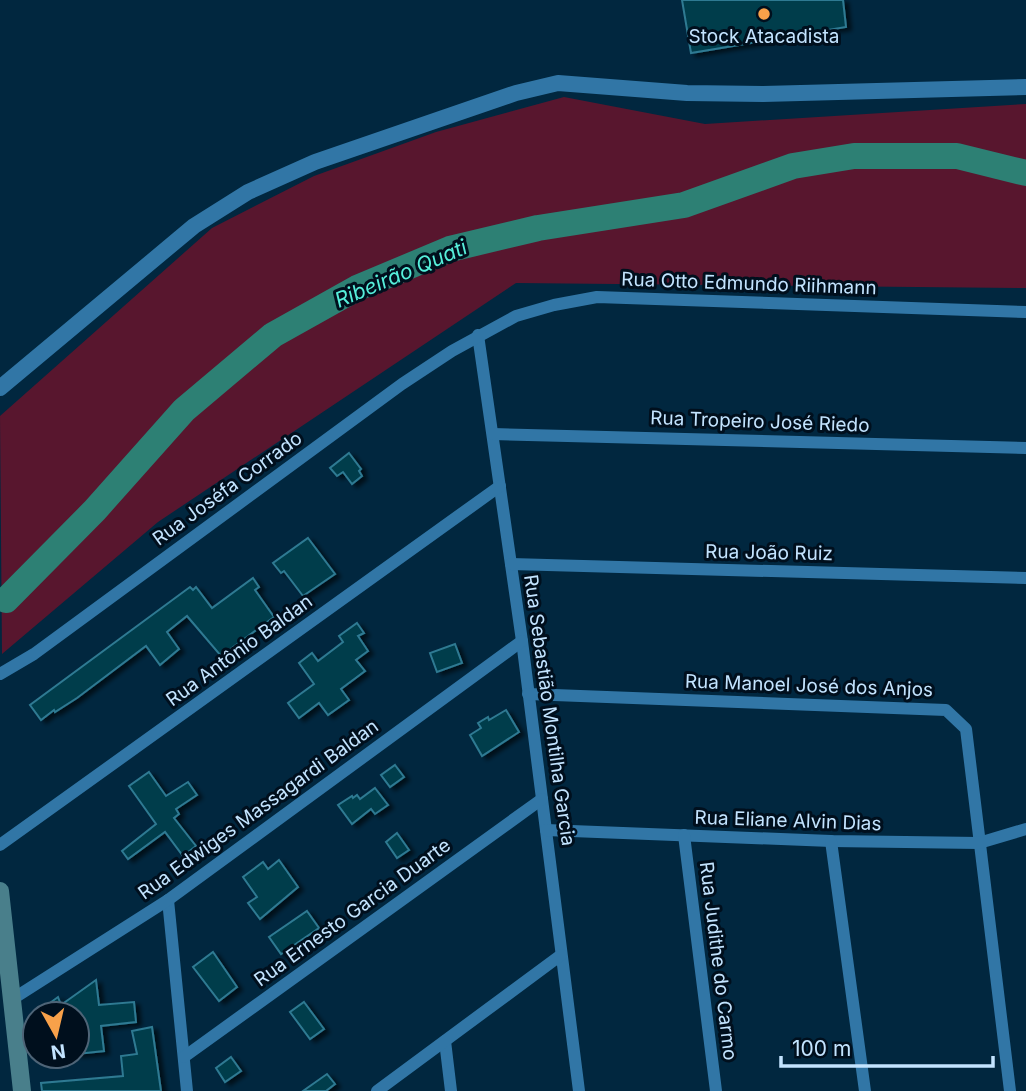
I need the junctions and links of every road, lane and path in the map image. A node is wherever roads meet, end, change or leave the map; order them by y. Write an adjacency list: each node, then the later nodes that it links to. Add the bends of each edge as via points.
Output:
1 (1026, 86): 4 (street, via 750,94 558,83 516,93 315,162 248,192 194,226)
2 (1026, 312): 3 (street, Rua Otto Edmundo Riihmann, via 597,297 516,316)
3 (478, 335): 6 (street, Rua Sebastião Montilha Garcia); 12 (street, Rua Joséfa Corrado, via 402,384 34,654)
4 (8, 374): 5 (street)
5 (0, 388)
6 (493, 434): 7 (street, Rua Tropeiro José Riedo); 8 (street, Rua Sebastião Montilha Garcia)
7 (1026, 448)
8 (500, 486): 9 (street, Rua Sebastião Montilha Garcia); 20 (street, Rua Antônio Baldan)
9 (511, 564): 10 (street, Rua João Ruiz); 11 (street, Rua Sebastião Montilha Garcia)
10 (1026, 578)
11 (522, 641): 13 (street, Rua Sebastião Montilha Garcia); 22 (street, Rua Edwiges Massagardi Baldan)
12 (0, 674)
13 (528, 694): 14 (street, Rua Sebastião Montilha Garcia); 19 (street, Rua Manoel José dos Anjos, via 946,710 966,729)
14 (542, 799): 16 (street, Rua Sebastião Montilha Garcia); 26 (street, Rua Ernesto Garcia Duarte)
15 (1026, 829): 19 (street, Rua Eliane Alvin Dias)
16 (546, 831): 17 (street, Rua Eliane Alvin Dias); 23 (street, Rua Sebastião Montilha Garcia)
17 (684, 835): 18 (street, Rua Eliane Alvin Dias); 32 (street, Rua Judithe do Carmo)
18 (831, 842): 19 (street, Rua Eliane Alvin Dias); 33 (street)
19 (979, 844): 34 (street, Rua Manoel José dos Anjos)
20 (0, 845)
21 (0, 891): 24 (main road)
22 (168, 900): 24 (street, Rua Edwiges Massagardi Baldan); 26 (street)
23 (561, 955): 25 (street); 31 (street, Rua Sebastião Montilha Garcia)
24 (6, 999): 27 (main road)
25 (445, 1041): 29 (street); 30 (street)
26 (184, 1057): 28 (street)
27 (22, 1091)
28 (187, 1091)
29 (377, 1091)
30 (451, 1091)
31 (579, 1091)
32 (716, 1091)
33 (865, 1091)
34 (1010, 1091)

